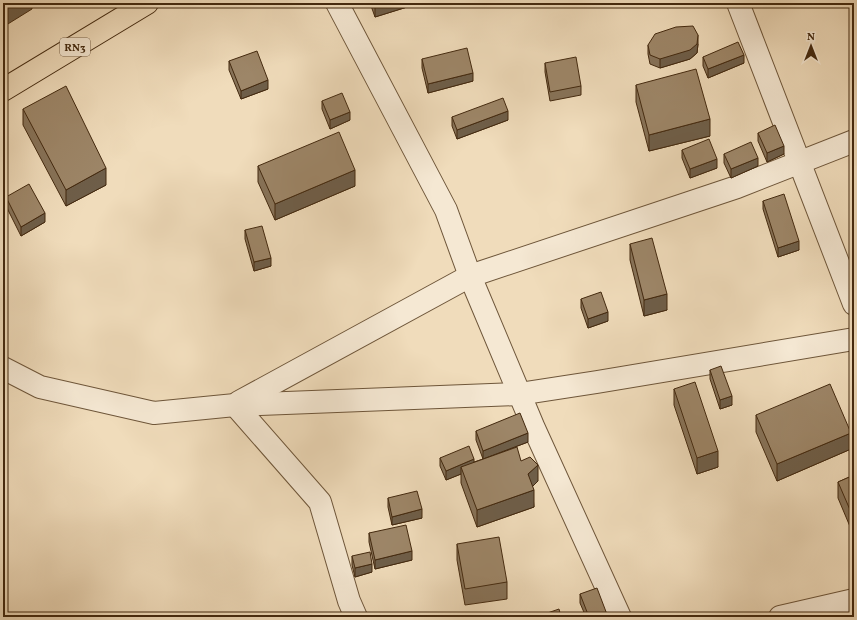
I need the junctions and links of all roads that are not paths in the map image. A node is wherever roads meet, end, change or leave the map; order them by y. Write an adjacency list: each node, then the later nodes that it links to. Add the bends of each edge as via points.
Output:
1 (147, 3): 4 (highway, RN3)
2 (337, 3): 7 (street, via 446,210)
3 (738, 3): 6 (street)
4 (3, 90)
5 (854, 141): 6 (street)
6 (799, 163): 7 (street, via 737,187); 8 (street)
7 (470, 276): 11 (street); 12 (street)
8 (854, 304)
9 (854, 339): 11 (street)
10 (3, 368): 12 (street, via 40,387 154,413)
11 (520, 394): 12 (street); 15 (street)
12 (234, 405): 14 (street, via 320,502)
13 (854, 600): 16 (street)
14 (356, 617)
15 (620, 617)
16 (780, 617)

